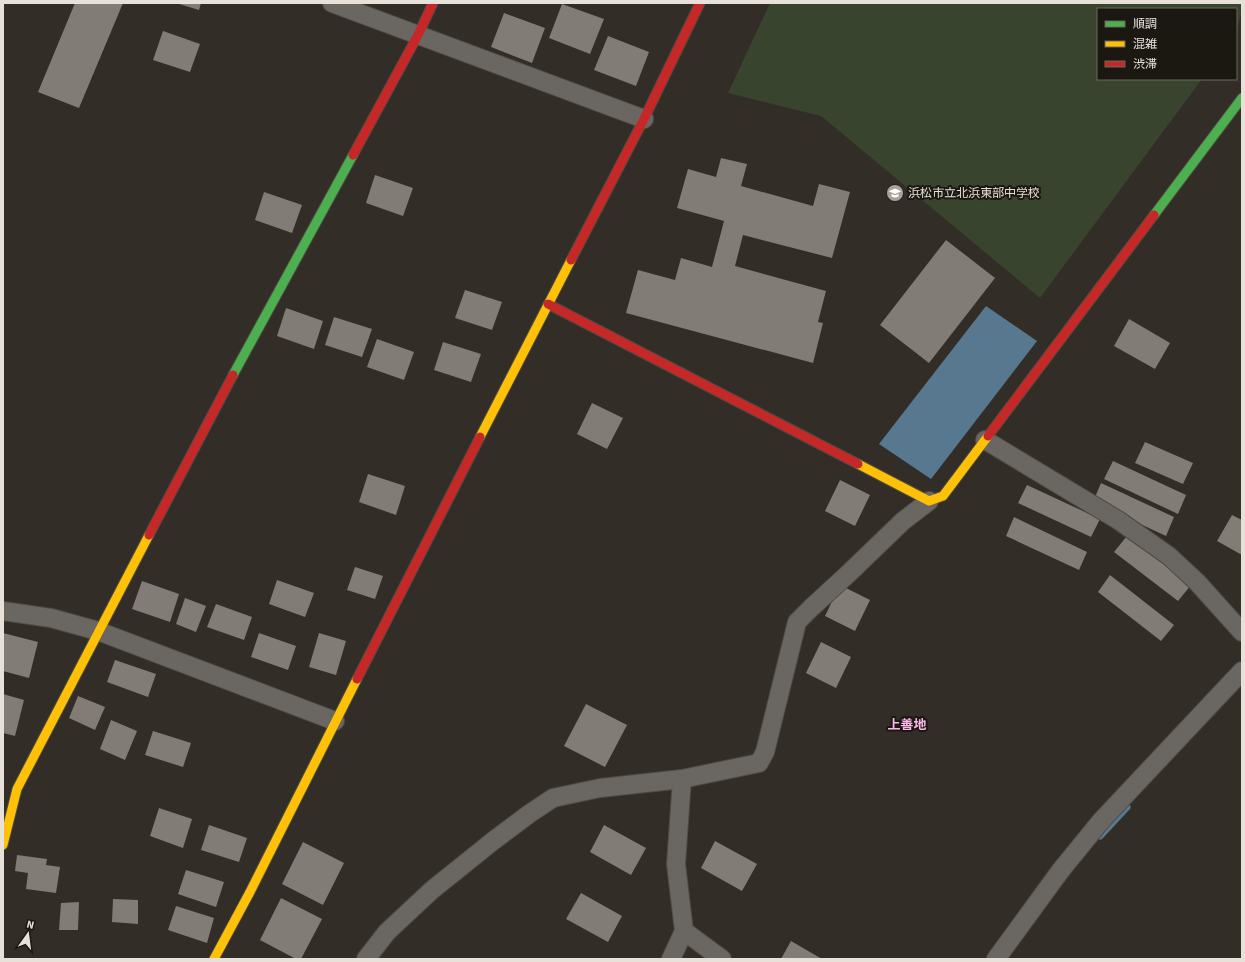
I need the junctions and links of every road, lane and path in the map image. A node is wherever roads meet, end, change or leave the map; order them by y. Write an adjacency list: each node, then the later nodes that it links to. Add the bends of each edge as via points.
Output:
1 (332, 3): 4 (street)
2 (432, 3): 4 (street)
3 (700, 3): 6 (street)
4 (418, 35): 6 (street); 11 (street, via 297,255)
5 (1242, 98): 8 (street)
6 (644, 119): 7 (street)
7 (548, 304): 9 (street); 14 (street)
8 (985, 440): 9 (street, via 943,496); 12 (street, via 1118,520 1169,556 1198,582)
9 (929, 501): 15 (street, via 903,521 797,622 765,752 759,763)
10 (3, 611): 11 (street, via 51,618)
11 (98, 631): 14 (street); 16 (street, via 17,789)
12 (1242, 632)
13 (1242, 671): 22 (street, via 1101,821 1061,870)
14 (334, 720): 18 (street, via 250,892)
15 (682, 779): 17 (street, via 676,864); 19 (street, via 600,788 553,798 432,890 387,932)
16 (3, 845)
17 (684, 931): 20 (street); 21 (street)
18 (214, 959)
19 (366, 959)
20 (671, 959)
21 (722, 959)
22 (996, 959)

